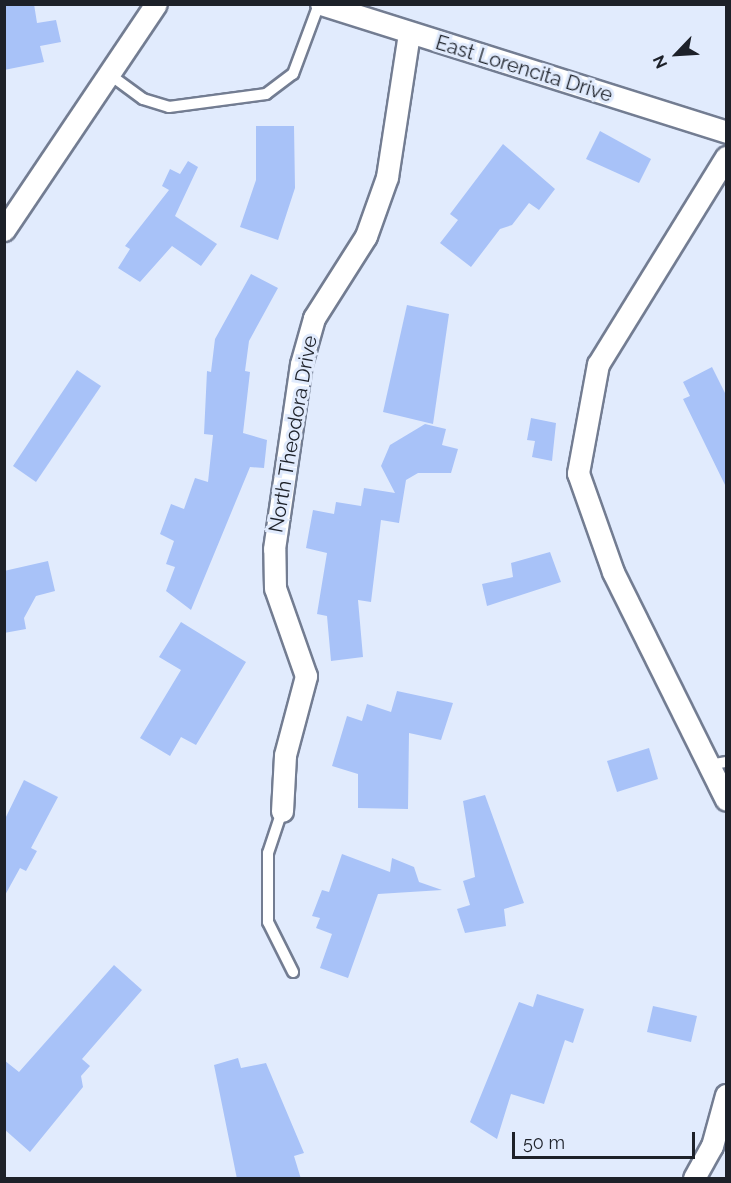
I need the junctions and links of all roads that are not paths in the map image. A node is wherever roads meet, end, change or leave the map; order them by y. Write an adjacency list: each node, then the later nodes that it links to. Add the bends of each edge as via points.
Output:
1 (156, 4): 4 (street)
2 (320, 4): 3 (street, East Lorencita Drive); 4 (lane, via 292,74 266,94 168,107 143,99)
3 (409, 33): 5 (street, East Lorencita Drive); 10 (street, North Theodora Drive, via 387,177 366,236 314,318 301,364 274,549 275,588 306,676 285,755)
4 (109, 74): 7 (street)
5 (726, 132)
6 (726, 156): 8 (street, via 597,364 578,472 613,572)
7 (4, 230)
8 (718, 763): 9 (street)
9 (726, 800)
10 (282, 811): 11 (lane, via 268,853 268,922)
11 (293, 972)
12 (726, 1095): 13 (street, via 712,1146)
13 (694, 1179)

